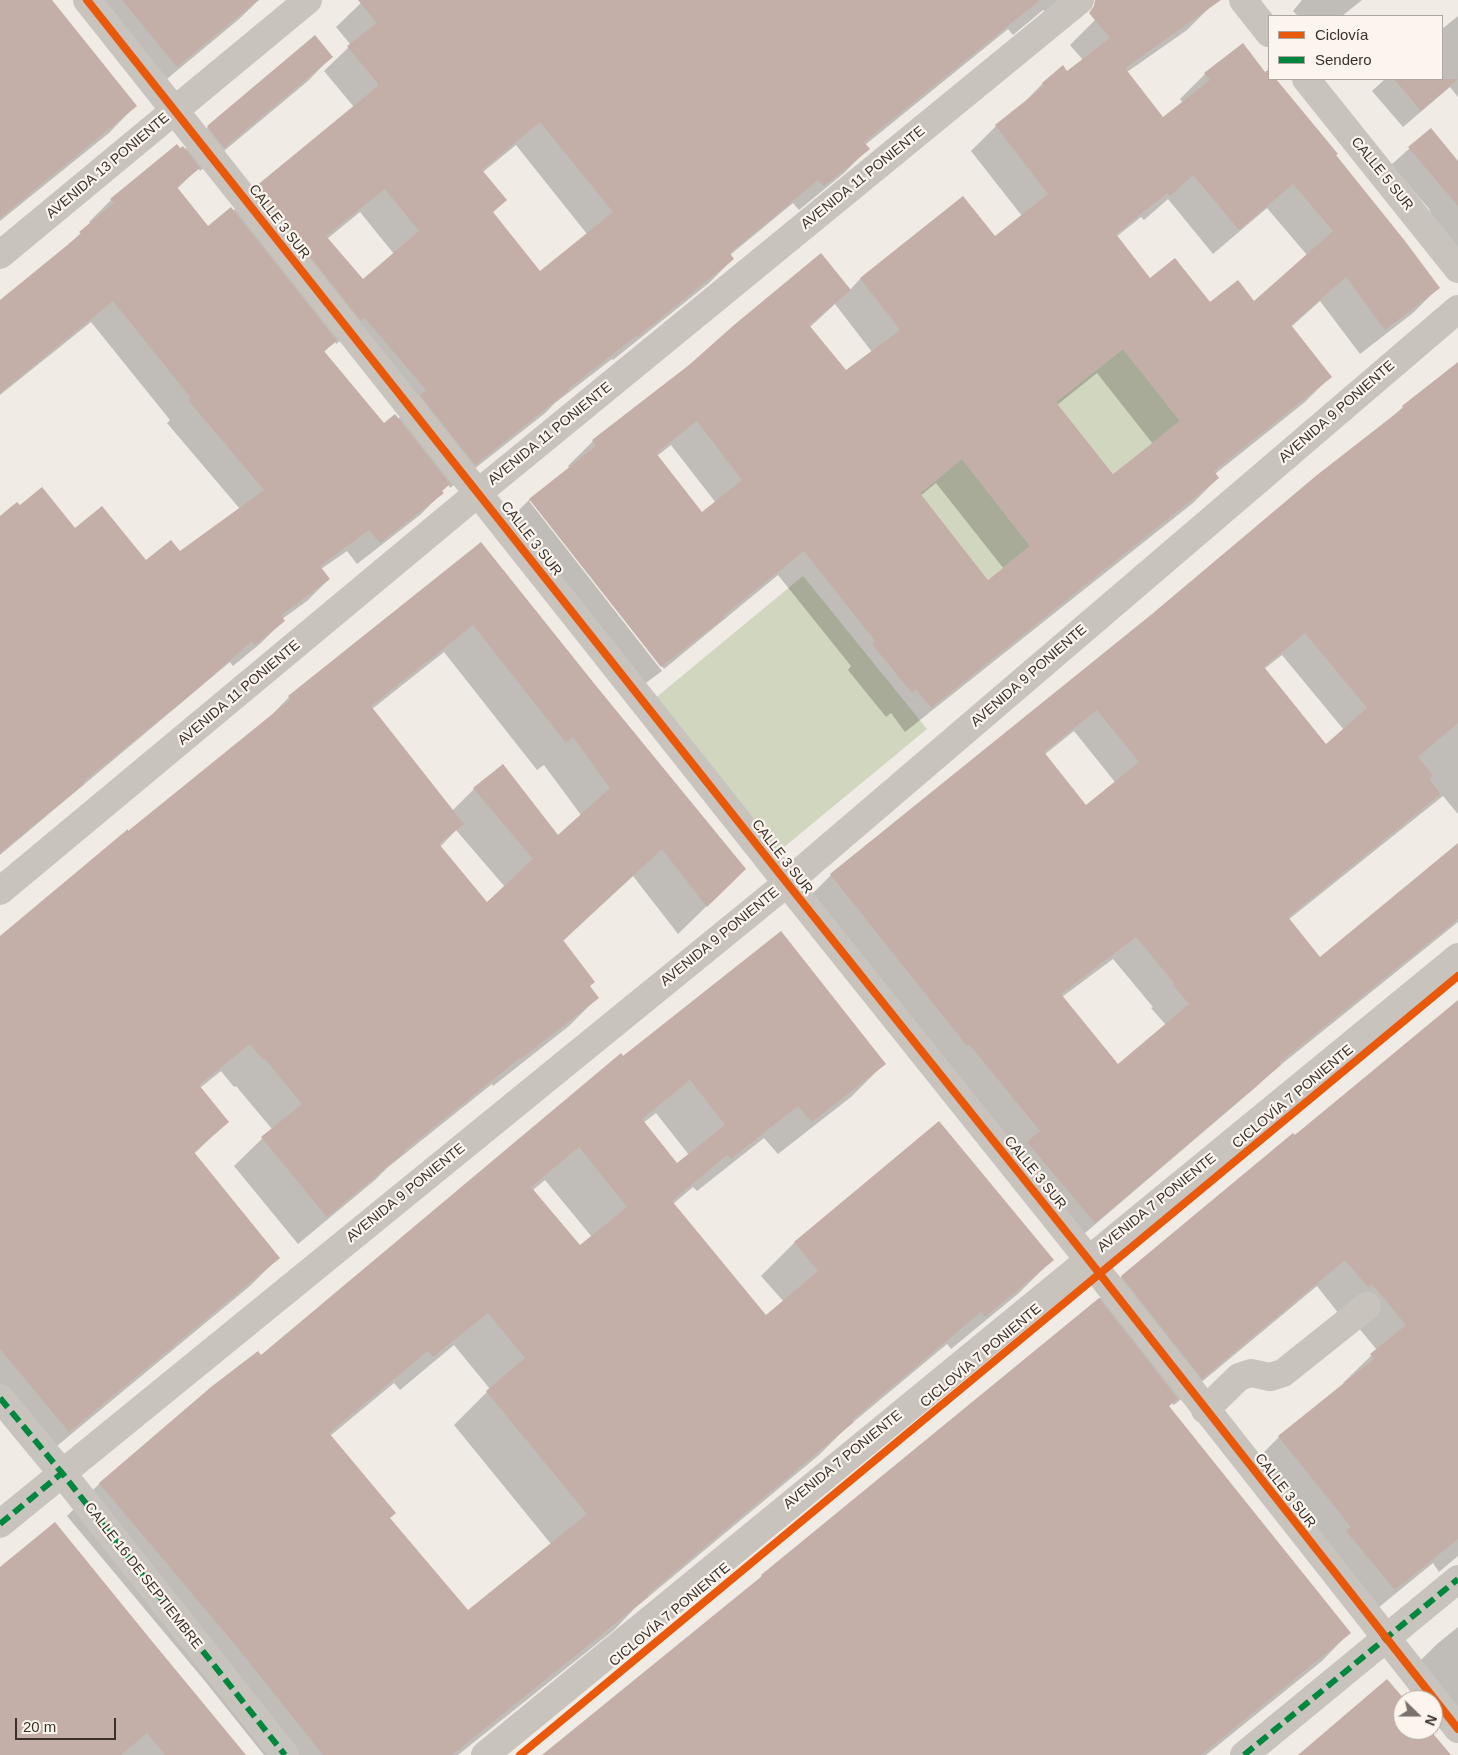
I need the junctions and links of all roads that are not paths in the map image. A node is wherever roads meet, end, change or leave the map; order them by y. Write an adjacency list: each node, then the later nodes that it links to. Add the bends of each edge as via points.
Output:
1 (87, 0): 7 (street, CALLE 3 SUR)
2 (308, 0): 7 (street, AVENIDA 13 PONIENTE)
3 (1080, 0): 11 (street, AVENIDA 11 PONIENTE)
4 (1243, 0): 5 (street)
5 (1268, 32)
6 (1307, 80): 9 (street, CALLE 5 SUR)
7 (175, 111): 8 (street, AVENIDA 13 PONIENTE); 11 (street, CALLE 3 SUR)
8 (0, 255)
9 (1458, 269)
10 (1458, 309): 12 (street, AVENIDA 9 PONIENTE)
11 (478, 493): 12 (street, CALLE 3 SUR); 13 (street, AVENIDA 11 PONIENTE)
12 (787, 883): 15 (street, CALLE 3 SUR); 19 (street, AVENIDA 9 PONIENTE)
13 (0, 891)
14 (1458, 957): 15 (street, AVENIDA 7 PONIENTE)
15 (1088, 1259): 18 (street, CALLE 3 SUR); 25 (street, AVENIDA 7 PONIENTE)
16 (1367, 1306): 18 (street, via 1283,1373 1270,1377 1251,1373 1239,1377)
17 (0, 1398): 19 (street, CALLE 16 DE SEPTIEMBRE)
18 (1205, 1410): 22 (street, CALLE 3 SUR)
19 (62, 1473): 20 (street, AVENIDA 9 PONIENTE); 24 (street, CALLE 16 DE SEPTIEMBRE)
20 (0, 1524)
21 (1458, 1579): 22 (street)
22 (1386, 1639): 23 (street, CALLE 3 SUR); 26 (street)
23 (1458, 1729)
24 (285, 1755)
25 (485, 1755)
26 (1244, 1755)

